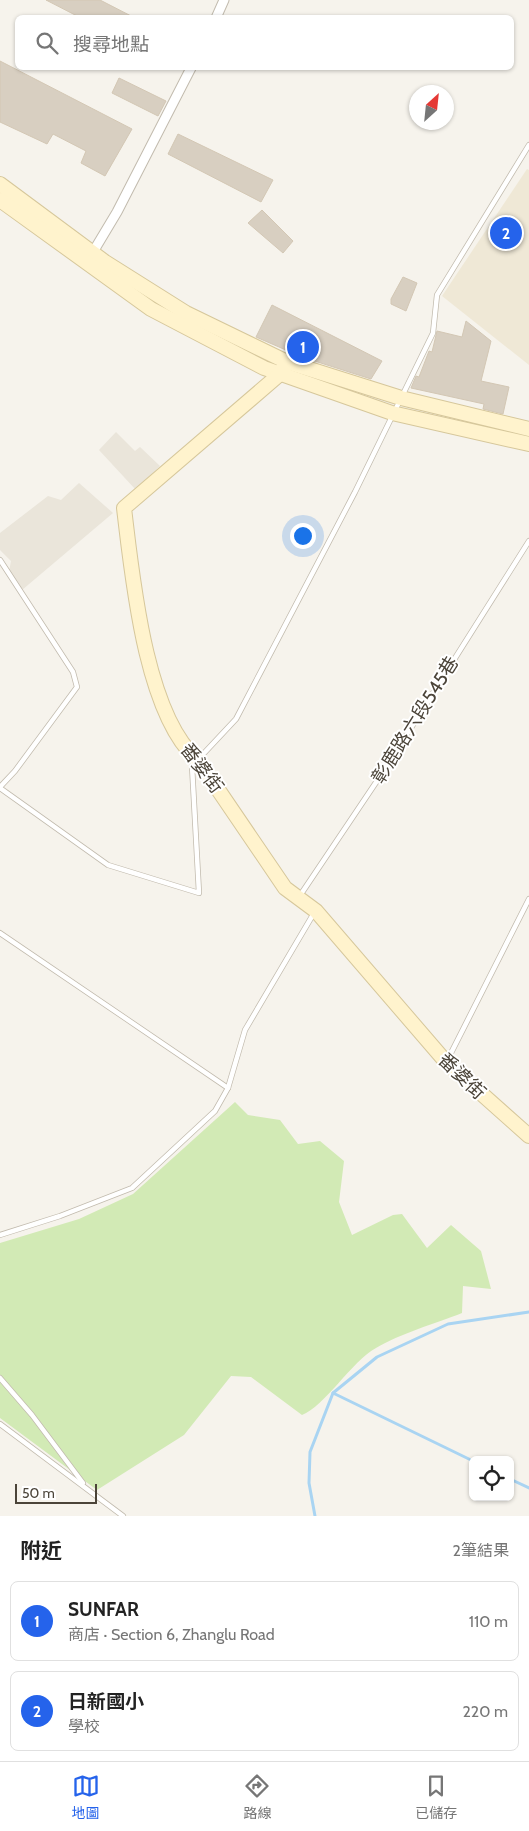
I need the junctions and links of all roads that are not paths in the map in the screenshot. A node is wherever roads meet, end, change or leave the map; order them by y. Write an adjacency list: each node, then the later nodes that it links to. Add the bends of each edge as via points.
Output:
1 (224, 0): 2 (street)
2 (217, 15)
3 (190, 70): 7 (street)
4 (529, 145): 9 (lane, via 437,295 433,333)
5 (0, 184): 7 (street)
6 (0, 200): 7 (street)
7 (90, 258): 8 (street, via 151,309 264,368)
8 (284, 368): 9 (street); 10 (street); 15 (street, 番婆街, via 124,508 138,622 164,707 184,749)
9 (401, 398): 10 (lane); 11 (street)
10 (392, 413): 12 (street); 15 (lane, via 236,719)
11 (529, 429)
12 (529, 444)
13 (529, 541): 17 (lane, 彰鹿路六段545巷)
14 (0, 560): 16 (lane, via 73,672 78,688)
15 (198, 760): 16 (lane, via 192,766 199,893 108,865); 17 (street, 番婆街, via 285,888)
16 (0, 787)
17 (299, 898): 19 (street, 番婆街)
18 (529, 899): 21 (lane)
19 (316, 911): 21 (street, 番婆街); 22 (lane, via 246,1030)
20 (0, 933): 22 (lane)
21 (446, 1062): 23 (street, 番婆街)
22 (228, 1088): 24 (lane, via 215,1111 132,1188 60,1216)
23 (529, 1136)
24 (0, 1234)
25 (0, 1378): 27 (lane)
26 (0, 1424): 27 (lane)
27 (87, 1488): 28 (lane)
28 (123, 1516)

